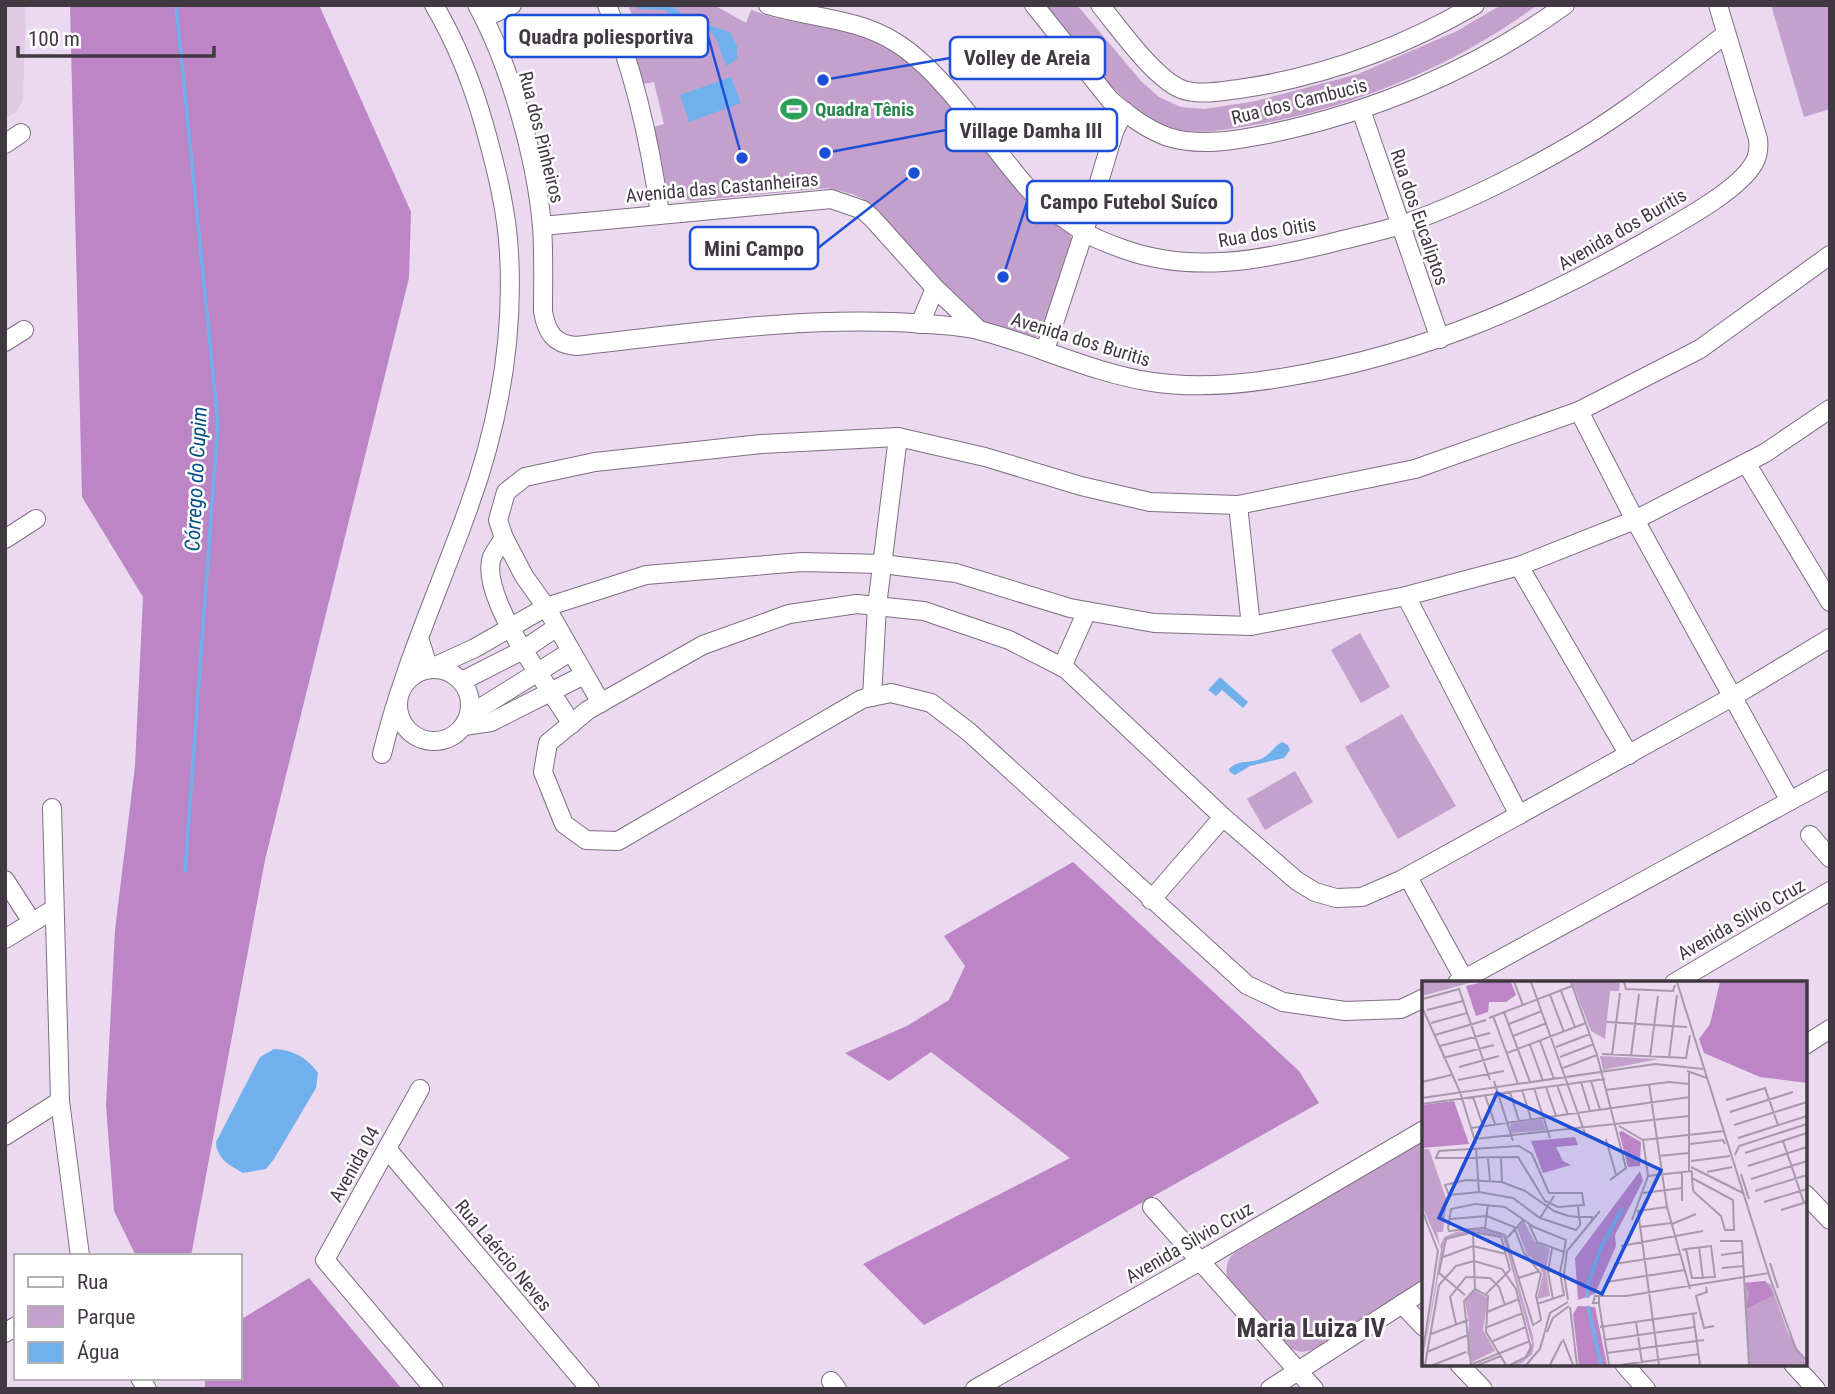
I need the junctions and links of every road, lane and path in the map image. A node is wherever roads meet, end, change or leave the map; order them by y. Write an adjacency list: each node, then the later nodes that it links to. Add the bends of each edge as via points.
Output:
1 (435, 5): 51 (street, via 477,99 492,153 509,251 509,307 496,415 469,507)
2 (512, 5): 12 (street)
3 (607, 5): 18 (street, via 638,91)
4 (768, 5): 10 (street, Rua dos Oitis)
5 (1034, 5): 15 (street, Rua dos Cambucis, via 1110,100)
6 (1100, 5): 11 (street, via 1163,77 1183,90 1196,92 1303,77 1401,42)
7 (1475, 5): 11 (street)
8 (1564, 5): 14 (street, Rua dos Cambucis, via 1465,66)
9 (1718, 5): 13 (street)
10 (794, 9): 21 (street, Rua dos Oitis, via 853,24 904,48 941,83 1028,189)
11 (1456, 10)
12 (480, 12): 20 (street, Rua dos Pinheiros, via 514,94)
13 (1726, 34): 19 (street, Rua dos Oitis, via 1616,117 1564,149 1492,187); 28 (street, Avenida dos Buritis, via 1758,139 1752,167 1692,215 1561,288)
14 (1361, 110): 15 (street, Rua dos Cambucis, via 1232,141 1170,137); 19 (street, Rua dos Eucaliptos)
15 (1124, 111): 21 (street)
16 (21, 133): 17 (street)
17 (5, 144)
18 (660, 214): 20 (street, Avenida das Castanheiras); 23 (street, Avenida das Castanheiras, via 818,199 844,202 872,218)
19 (1400, 225): 21 (street, Rua dos Oitis, via 1286,254 1210,264 1139,255); 28 (street, Rua dos Eucaliptos)
20 (542, 226): 25 (street, Rua dos Pinheiros)
21 (1084, 232): 30 (street)
22 (1830, 255): 32 (street, via 1700,349)
23 (935, 288): 24 (street); 27 (street, Avenida das Castanheiras)
24 (920, 324): 25 (street, Avenida dos Buritis, via 807,323 576,346 564,345); 27 (street, Avenida dos Buritis)
25 (545, 326)
26 (24, 330): 29 (street)
27 (979, 330): 30 (street, Avenida dos Buritis)
28 (1440, 339): 30 (street, Avenida dos Buritis, via 1354,365 1269,380 1202,385 1119,375)
29 (5, 342)
30 (1045, 350)
31 (1830, 409): 34 (street)
32 (1579, 411): 35 (street, via 1415,469); 37 (street)
33 (898, 438): 35 (street, via 1150,502); 38 (street, via 761,444 595,462 524,477 506,492 498,520); 40 (street)
34 (1745, 463): 37 (street); 43 (street)
35 (1238, 505): 47 (street)
36 (36, 519): 39 (street)
37 (1635, 520): 41 (street); 61 (street)
38 (504, 538): 45 (street); 49 (street, via 491,559 493,588)
39 (5, 539)
40 (882, 564): 44 (street); 45 (street, via 802,562 646,575); 46 (street, via 956,573)
41 (1519, 566): 42 (street); 67 (street)
42 (1406, 596): 47 (street); 71 (street)
43 (1830, 602)
44 (877, 606): 54 (street, via 924,611 1009,640); 62 (street); 63 (street, via 856,604 789,614 703,645)
45 (546, 607): 48 (street); 49 (street)
46 (1087, 611): 47 (street, via 1154,623); 54 (street)
47 (1251, 626)
48 (556, 627): 52 (street); 53 (street)
49 (509, 628): 52 (street); 55 (street)
50 (1830, 638): 61 (street)
51 (420, 641): 55 (street); 59 (street)
52 (523, 650): 56 (street); 58 (street)
53 (570, 652): 56 (street); 57 (street)
54 (1062, 667): 72 (street)
55 (429, 669): 58 (street, via 452,673); 59 (street, via 417,673)
56 (536, 673): 60 (street); 64 (street)
57 (584, 675): 60 (street); 63 (street)
58 (462, 681): 64 (street, via 471,703)
59 (401, 691): 66 (street, via 399,714); 66 (street, via 382,754 392,740)
60 (549, 692): 64 (street, via 491,722); 65 (street)
61 (1734, 696): 67 (street); 69 (street)
62 (872, 697): 65 (street, via 618,841 586,840 564,824 553,800 543,772 548,743); 78 (street, via 891,693 931,703)
63 (601, 703): 65 (street)
64 (467, 721): 66 (street, via 445,740)
65 (572, 724)
66 (412, 734)
67 (1629, 755): 71 (street)
68 (1830, 779): 69 (street)
69 (1790, 801): 82 (street)
70 (52, 808): 79 (street)
71 (1519, 816): 75 (street)
72 (1223, 817): 75 (street, via 1315,892 1336,898 1363,897); 78 (street)
73 (1810, 835): 74 (street)
74 (1830, 858)
75 (1408, 877): 82 (street)
76 (5, 880): 80 (street)
77 (1830, 891): 83 (street, Avenida Silvio Cruz)
78 (1151, 900): 84 (street, via 1247,985 1283,1002 1345,1011 1401,1009)
79 (54, 909): 80 (street); 88 (street)
80 (32, 922): 81 (street)
81 (5, 939)
82 (1461, 981)
83 (1677, 981)
84 (1422, 999)
85 (1828, 1034): 86 (street)
86 (1807, 1044)
87 (421, 1089): 91 (street, Avenida 04)
88 (60, 1101): 90 (street); 95 (street)
89 (1422, 1131): 96 (street, Avenida Silvio Cruz)
90 (5, 1136)
91 (387, 1149): 104 (street, Avenida 04, via 325,1260); 105 (street, Rua Laércio Neves)
92 (1807, 1196): 94 (street)
93 (1152, 1207): 96 (street)
94 (1830, 1220)
95 (80, 1254)
96 (1200, 1261): 103 (street); 106 (street, Avenida Silvio Cruz)
97 (1422, 1291): 98 (street)
98 (1402, 1304): 99 (street); 103 (street)
99 (1422, 1325)
100 (1461, 1366): 109 (street)
101 (1626, 1366): 110 (street)
102 (1795, 1366): 111 (street)
103 (1297, 1371): 107 (street); 108 (street)
104 (434, 1389)
105 (590, 1389)
106 (975, 1389)
107 (1270, 1389)
108 (1314, 1389)
109 (1483, 1389)
110 (1646, 1389)
111 (1816, 1389)

